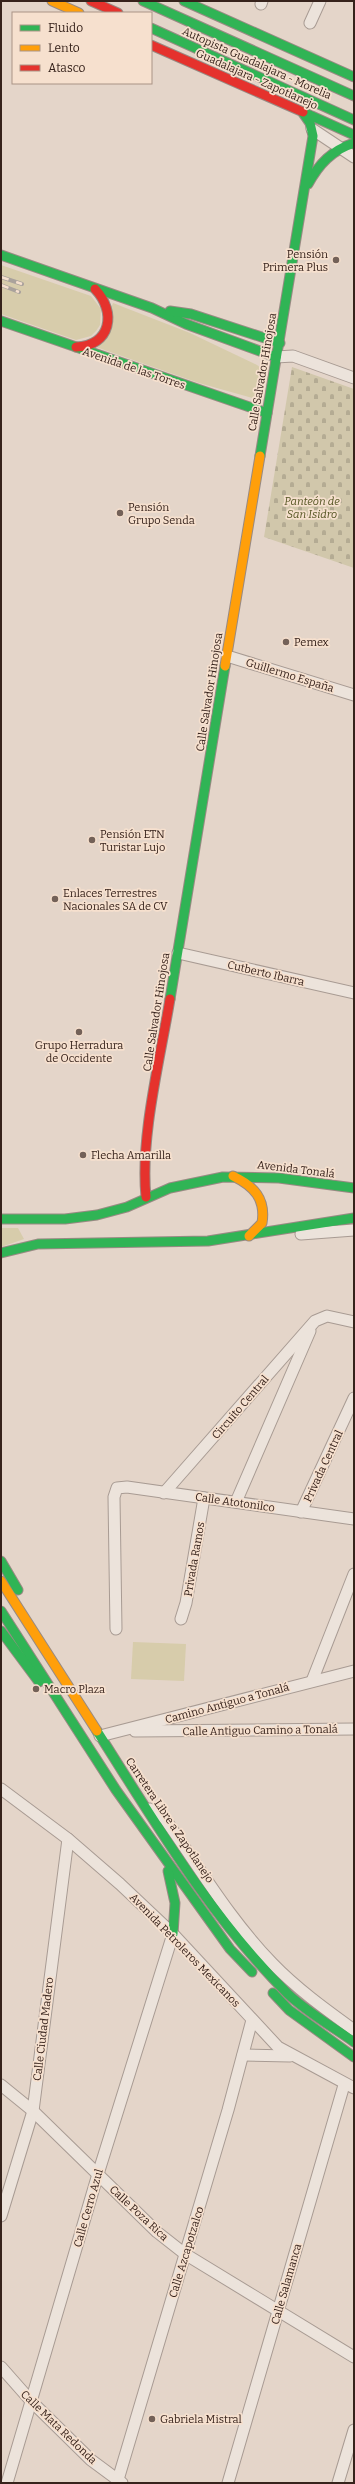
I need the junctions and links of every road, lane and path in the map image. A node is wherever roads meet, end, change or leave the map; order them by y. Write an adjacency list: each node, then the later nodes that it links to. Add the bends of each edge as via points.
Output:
1 (52, 1): 6 (main road)
2 (91, 1): 7 (main road)
3 (143, 1): 12 (main road, Autopista Guadalajara - Morelia)
4 (184, 1): 11 (main road)
5 (320, 1): 8 (street)
6 (77, 12)
7 (116, 12)
8 (310, 23)
9 (152, 28): 14 (main road, Autopista Guadalajara - Morelia)
10 (152, 45): 13 (main road, Guadalajara - Zapotlanejo)
11 (354, 77)
12 (354, 96)
13 (303, 113): 15 (main road); 16 (main road, Guadalajara - Zapotlanejo)
14 (354, 120)
15 (312, 129): 18 (street); 20 (main road, Calle Salvador Hinojosa)
16 (354, 135)
17 (354, 143): 18 (main road, Calle Salvador Hinojosa)
18 (339, 147): 19 (street); 20 (main road, Calle Salvador Hinojosa, via 314,172)
19 (354, 157)
20 (304, 192): 25 (main road, Calle Salvador Hinojosa)
21 (1, 255): 22 (main road)
22 (92, 287): 23 (main road); 26 (main road, via 101,293 107,304 110,316 107,329 95,343 84,347)
23 (152, 308): 25 (main road, via 191,314); 28 (main road, via 186,324)
24 (1, 321): 26 (main road, Avenida de las Torres)
25 (280, 343): 27 (street); 28 (main road, Calle Salvador Hinojosa)
26 (73, 346): 30 (main road, Avenida de las Torres)
27 (293, 356): 28 (street); 29 (street)
28 (276, 358): 30 (main road, Calle Salvador Hinojosa)
29 (354, 378)
30 (267, 413): 31 (main road, Calle Salvador Hinojosa)
31 (227, 656): 32 (street, Guillermo España); 33 (main road, Calle Salvador Hinojosa)
32 (354, 695)
33 (178, 953): 34 (street, Cutberto Ibarra); 37 (main road, Calle Salvador Hinojosa, via 150,1122 144,1177)
34 (354, 993)
35 (232, 1176): 36 (main road, Avenida Tonalá, via 272,1176); 37 (main road, Avenida Tonalá, via 181,1184); 42 (main road, via 254,1188 264,1204 262,1223)
36 (354, 1188)
37 (146, 1197): 39 (main road, Avenida Tonalá, via 127,1207 75,1218)
38 (354, 1218): 41 (main road)
39 (1, 1219)
40 (354, 1230): 41 (street)
41 (262, 1234): 42 (main road)
42 (249, 1236): 43 (main road, via 208,1241 38,1244)
43 (1, 1254)
44 (314, 1321): 45 (street, via 327,1316); 47 (street, Circuito Central); 49 (street, Circuito Central)
45 (354, 1322)
46 (354, 1398): 50 (street, Privada Central)
47 (164, 1493): 48 (street, Calle Atotonilco); 57 (street, Calle Atotonilco, via 117,1488 114,1497)
48 (204, 1498): 49 (street, Calle Atotonilco); 56 (street, Privada Ramos)
49 (236, 1502): 50 (street, Calle Atotonilco)
50 (301, 1512): 51 (street, Calle Atotonilco)
51 (354, 1519)
52 (1, 1562): 63 (main road, via 85,1701)
53 (354, 1574): 60 (street)
54 (1, 1581): 63 (main road, Carretera Libre a Zapotlanejo)
55 (1, 1611): 61 (main road)
56 (181, 1619)
57 (116, 1629)
58 (1, 1631): 61 (main road)
59 (354, 1671): 60 (street, Camino Antiguo a Tonalá)
60 (312, 1681): 64 (street, Camino Antiguo a Tonalá)
61 (70, 1721): 68 (main road)
62 (354, 1728): 64 (street, Calle Antiguo Camino a Tonalá)
63 (97, 1731): 64 (street, Camino Antiguo a Tonalá); 66 (main road, Carretera Libre a Zapotlanejo)
64 (118, 1731)
65 (1, 1789): 67 (street, Avenida Petroleros Mexicanos)
66 (149, 1809): 73 (street, via 165,1819 240,1926 272,1963 310,1998); 74 (main road, Carretera Libre a Zapotlanejo, via 176,1854 240,1943 289,1995)
67 (68, 1839): 69 (street, Avenida Petroleros Mexicanos); 80 (street, Calle Ciudad Madero)
68 (165, 1860): 69 (main road, via 176,1904 177,1918); 70 (main road, via 230,1949)
69 (172, 1934): 72 (street, Avenida Petroleros Mexicanos); 81 (street, Calle Cerro Azul)
70 (257, 1977)
71 (268, 1988): 77 (main road, via 289,2010)
72 (252, 2020): 75 (street, Calle Azcapotzalco); 76 (street, Avenida Petroleros Mexicanos)
73 (354, 2030)
74 (354, 2042)
75 (243, 2055): 76 (street); 83 (street, Calle Azcapotzalco)
76 (290, 2056): 79 (street, Avenida Petroleros Mexicanos)
77 (354, 2057)
78 (1, 2085): 80 (street, Calle Poza Rica)
79 (349, 2087): 84 (street, Calle Salamanca)
80 (33, 2111): 81 (street, Calle Poza Rica); 82 (street, Calle Ciudad Madero)
81 (98, 2174): 83 (street, Calle Poza Rica, via 157,2232); 87 (street, Calle Cerro Azul)
82 (1, 2216)
83 (185, 2254): 84 (street, Calle Poza Rica); 89 (street, Calle Azcapotzalco)
84 (278, 2312): 85 (street, Calle Poza Rica); 91 (street, Calle Salamanca)
85 (354, 2357)
86 (1, 2367): 87 (street, Calle Mata Redonda)
87 (31, 2401): 89 (street, Calle Mata Redonda, via 90,2460); 90 (street, Calle Cerro Azul)
88 (354, 2430): 92 (street)
89 (119, 2482)
90 (7, 2483)
91 (228, 2483)
92 (338, 2483)

